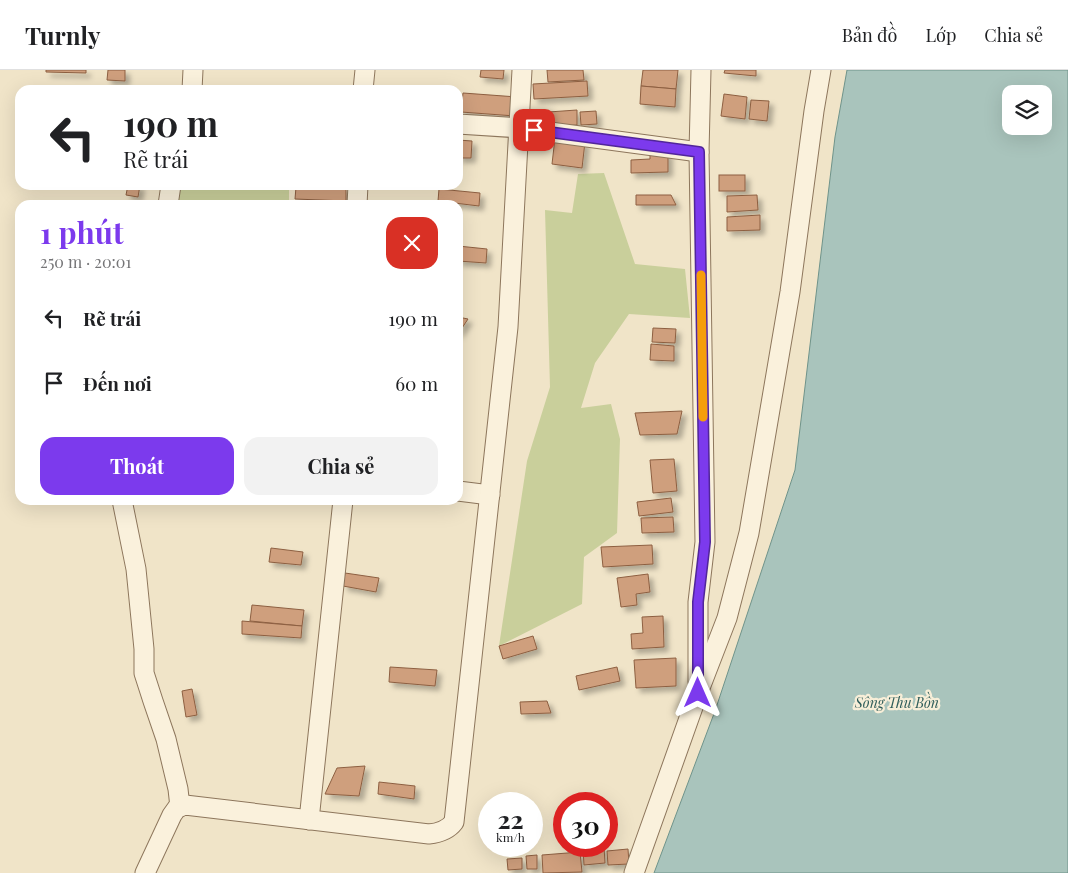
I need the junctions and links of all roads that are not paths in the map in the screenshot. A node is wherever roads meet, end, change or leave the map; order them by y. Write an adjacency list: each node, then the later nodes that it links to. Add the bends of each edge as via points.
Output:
1 (193, 70): 6 (street)
2 (365, 70): 7 (street)
3 (522, 70): 9 (street)
4 (701, 70): 10 (street)
5 (821, 70): 15 (street, via 790,292 749,533 727,618)
6 (192, 85)
7 (364, 85)
8 (463, 124): 9 (street)
9 (520, 128): 10 (street); 12 (street, via 508,327)
10 (699, 152): 15 (street, via 705,542 698,602)
11 (463, 492): 12 (street)
12 (490, 495): 17 (street, via 454,822 445,830 429,834)
13 (123, 505): 16 (street, via 136,569 144,673 166,738)
14 (342, 505): 17 (street)
15 (698, 693): 19 (street)
16 (180, 806): 17 (street); 18 (street, via 172,815)
17 (309, 820)
18 (145, 873)
19 (634, 873)

